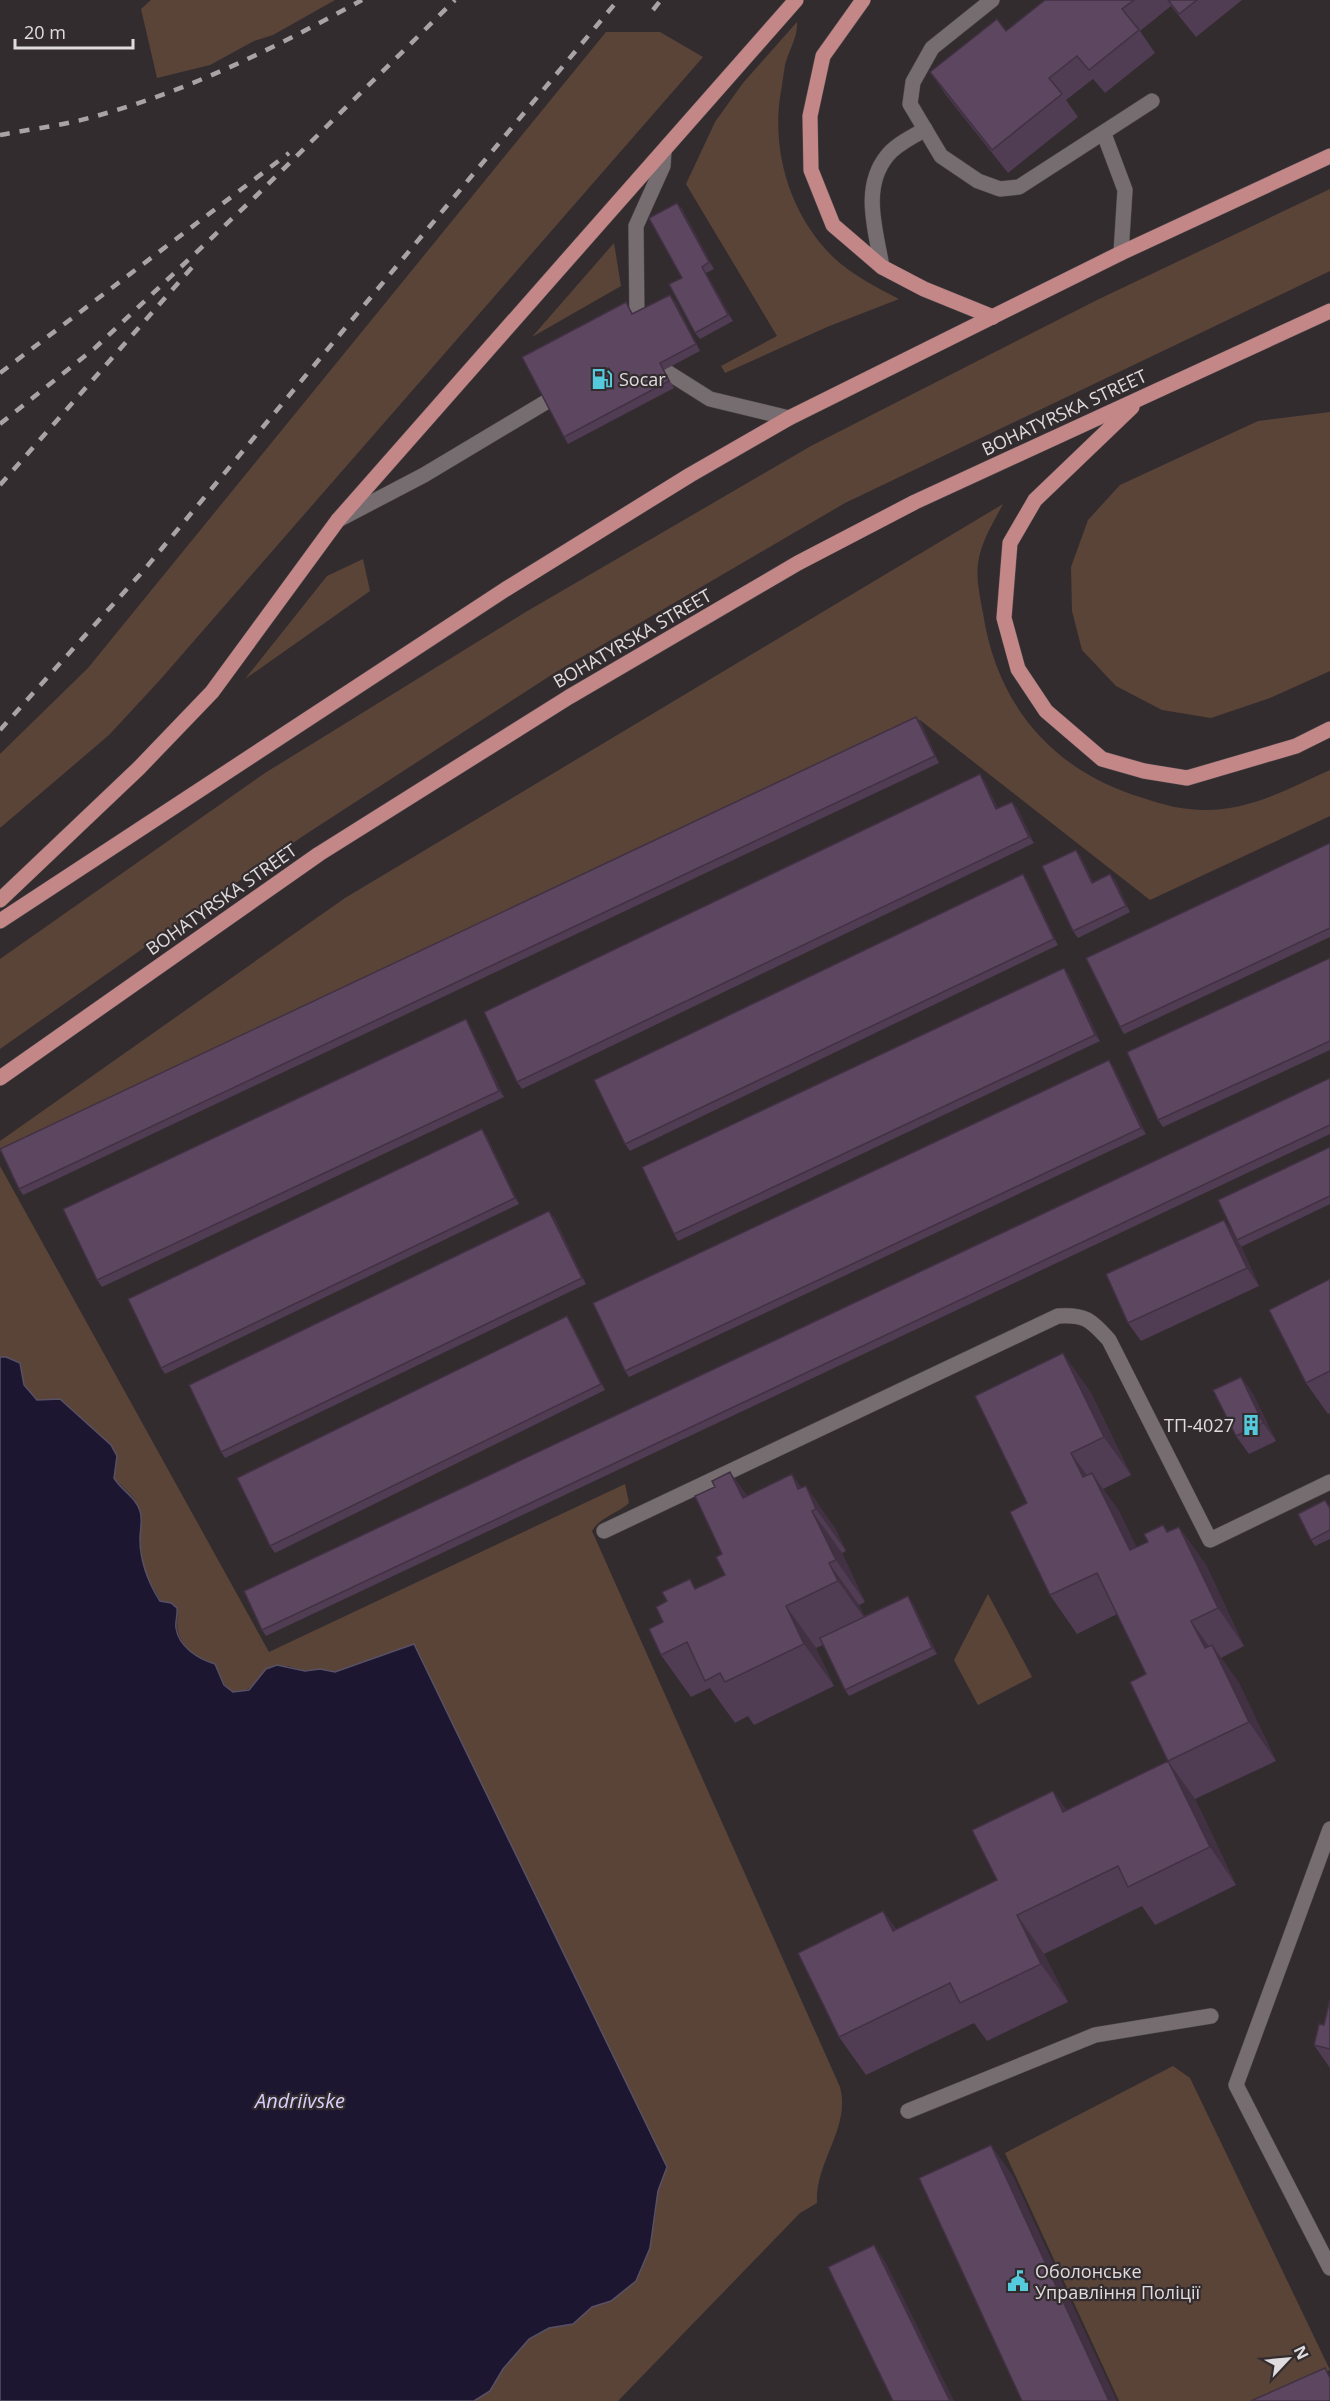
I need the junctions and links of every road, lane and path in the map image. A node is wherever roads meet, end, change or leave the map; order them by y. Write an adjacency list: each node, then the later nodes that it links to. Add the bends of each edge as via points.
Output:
1 (796, 0): 7 (main road)
2 (863, 0): 10 (main road, via 823,56 810,116 811,170 833,225)
3 (992, 0): 5 (lane, via 932,48 913,82 910,104)
4 (1152, 101): 6 (lane)
5 (925, 129): 6 (lane, via 941,156 978,181 1000,189 1019,187); 10 (lane, via 888,154 876,173 871,203)
6 (1104, 135): 9 (lane, via 1125,190)
7 (664, 151): 13 (lane, via 663,166 636,226); 18 (main road)
8 (1330, 156): 9 (main road)
9 (1122, 253): 12 (main road)
10 (882, 267): 12 (main road)
11 (1330, 311): 15 (main road, BOHATYRSKA STREET)
12 (993, 317): 17 (main road)
13 (637, 321)
14 (664, 370): 17 (lane, via 710,399)
15 (1142, 397): 19 (main road, via 1035,500 1010,543 1004,618 1018,669 1046,711 1102,759 1144,771 1187,778 1296,746); 22 (main road, BOHATYRSKA STREET, via 915,502 798,563 569,697 319,854)
16 (546, 402): 18 (lane, via 424,475)
17 (789, 418): 21 (main road, via 690,474 515,583)
18 (338, 520): 20 (main road, via 212,692 139,768)
19 (1330, 729)
20 (0, 900)
21 (0, 921)
22 (0, 1078)
23 (1330, 1482): 24 (lane, via 1210,1540 1109,1340 1078,1314 1058,1316)
24 (604, 1531)
25 (1330, 1829): 28 (lane, via 1236,2085)
26 (1211, 2016): 27 (lane, via 1095,2035)
27 (908, 2111)
28 (1330, 2268)

